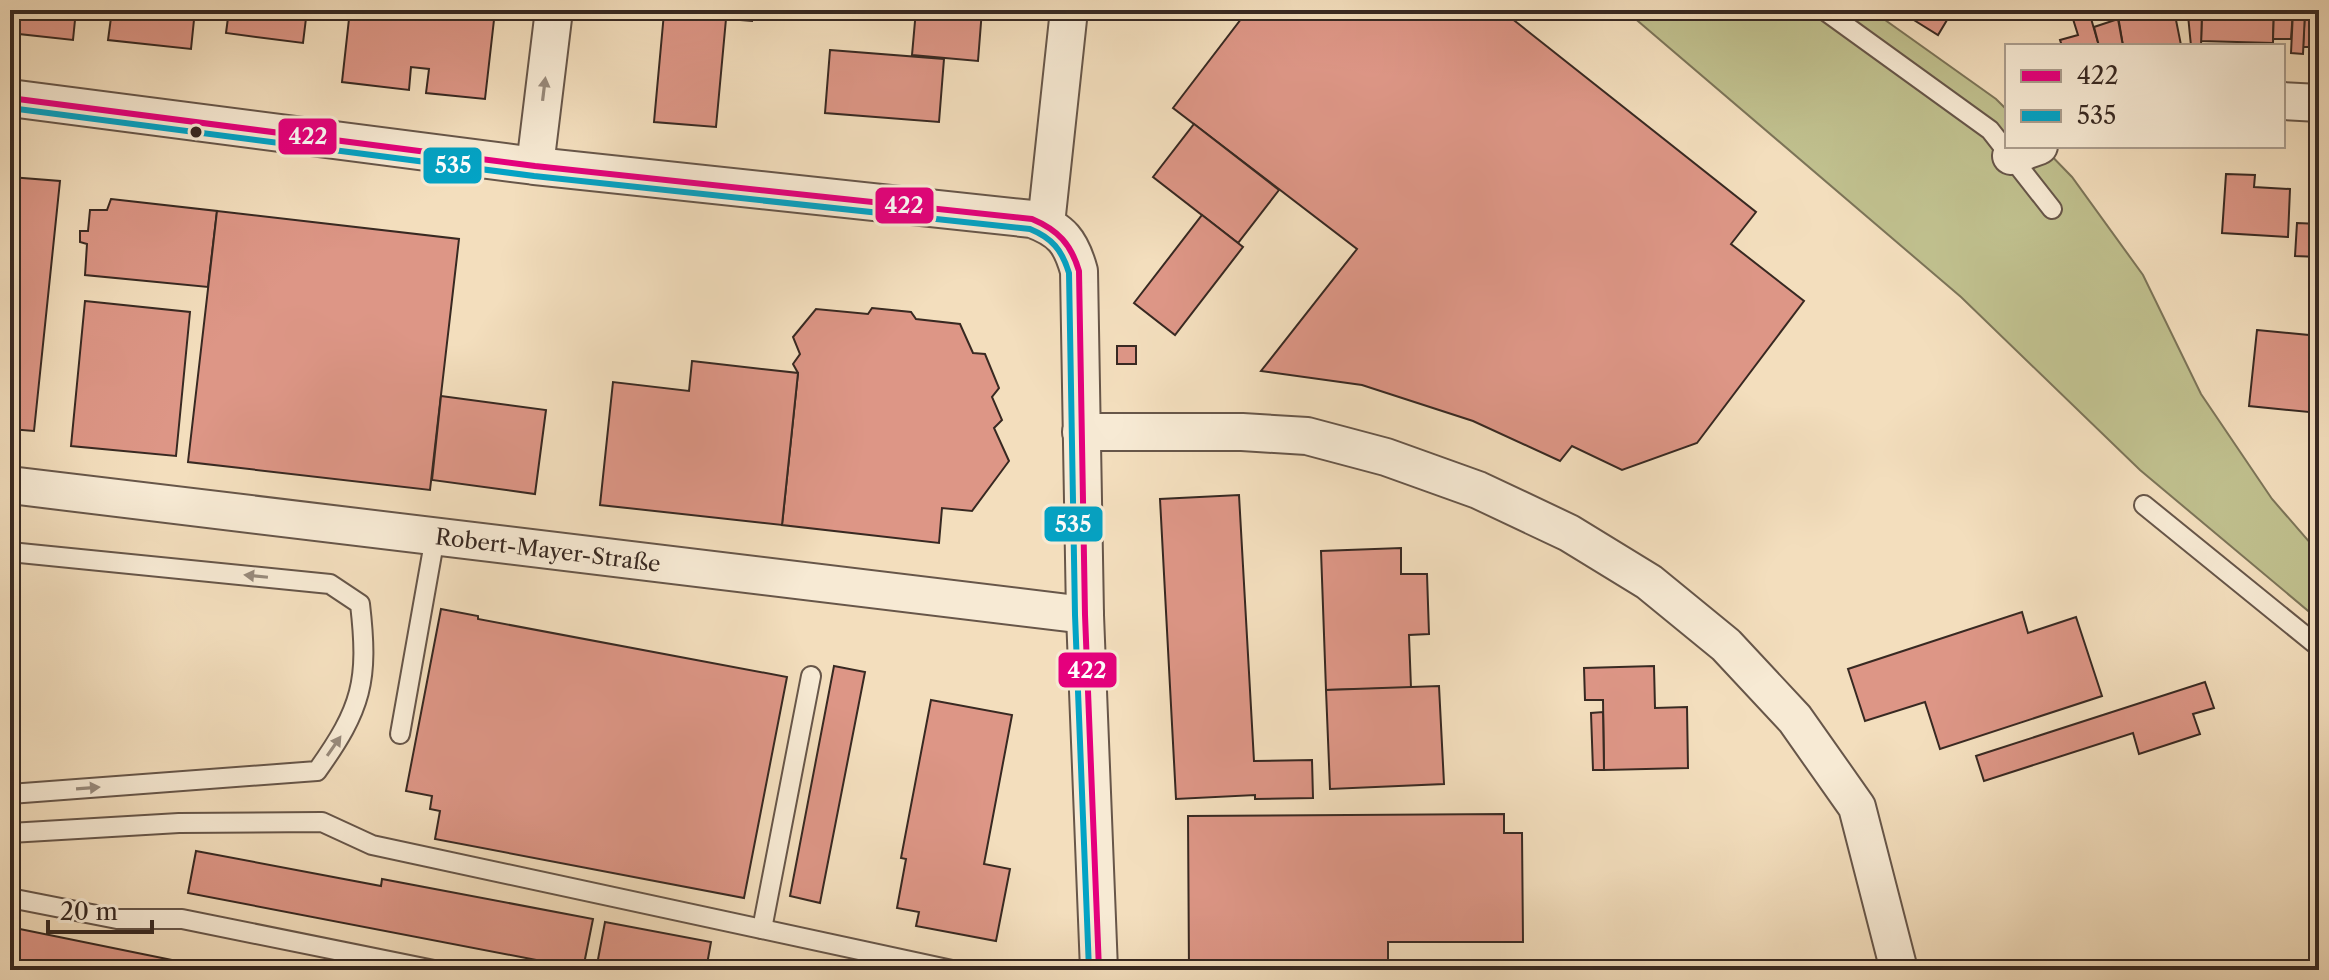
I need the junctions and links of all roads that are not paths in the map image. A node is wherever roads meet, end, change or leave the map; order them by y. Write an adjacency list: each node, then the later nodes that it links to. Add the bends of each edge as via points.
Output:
1 (554, 10): 9 (street, one-way to 1)
2 (1069, 10): 11 (street)
3 (1824, 10): 7 (lane)
4 (10, 98): 9 (street)
5 (2285, 101): 6 (street)
6 (2319, 103)
7 (2005, 139)
8 (2025, 151): 10 (lane)
9 (535, 166): 11 (street, via 969,211)
10 (2052, 209)
11 (1046, 224): 12 (street, via 1073,249 1079,271)
12 (1081, 432): 17 (street); 28 (street, via 1307,436 1478,490 1569,533 1649,582 1726,645 1795,719 1857,807)
13 (10, 485): 15 (street, Robert-Mayer-Straße)
14 (2144, 505): 18 (lane)
15 (435, 537): 17 (street, Robert-Mayer-Straße); 20 (lane)
16 (10, 552): 21 (lane, one-way to 16, via 317,771 341,737 359,697 365,649 360,604 330,584)
17 (1085, 615): 27 (street)
18 (2319, 647)
19 (811, 676): 24 (lane)
20 (400, 734)
21 (10, 794)
22 (10, 833): 24 (lane, via 179,823 322,822 372,845)
23 (10, 898): 25 (lane, via 117,919 182,919)
24 (762, 929): 26 (lane)
25 (434, 970)
26 (952, 970)
27 (1099, 970)
28 (1899, 970)

